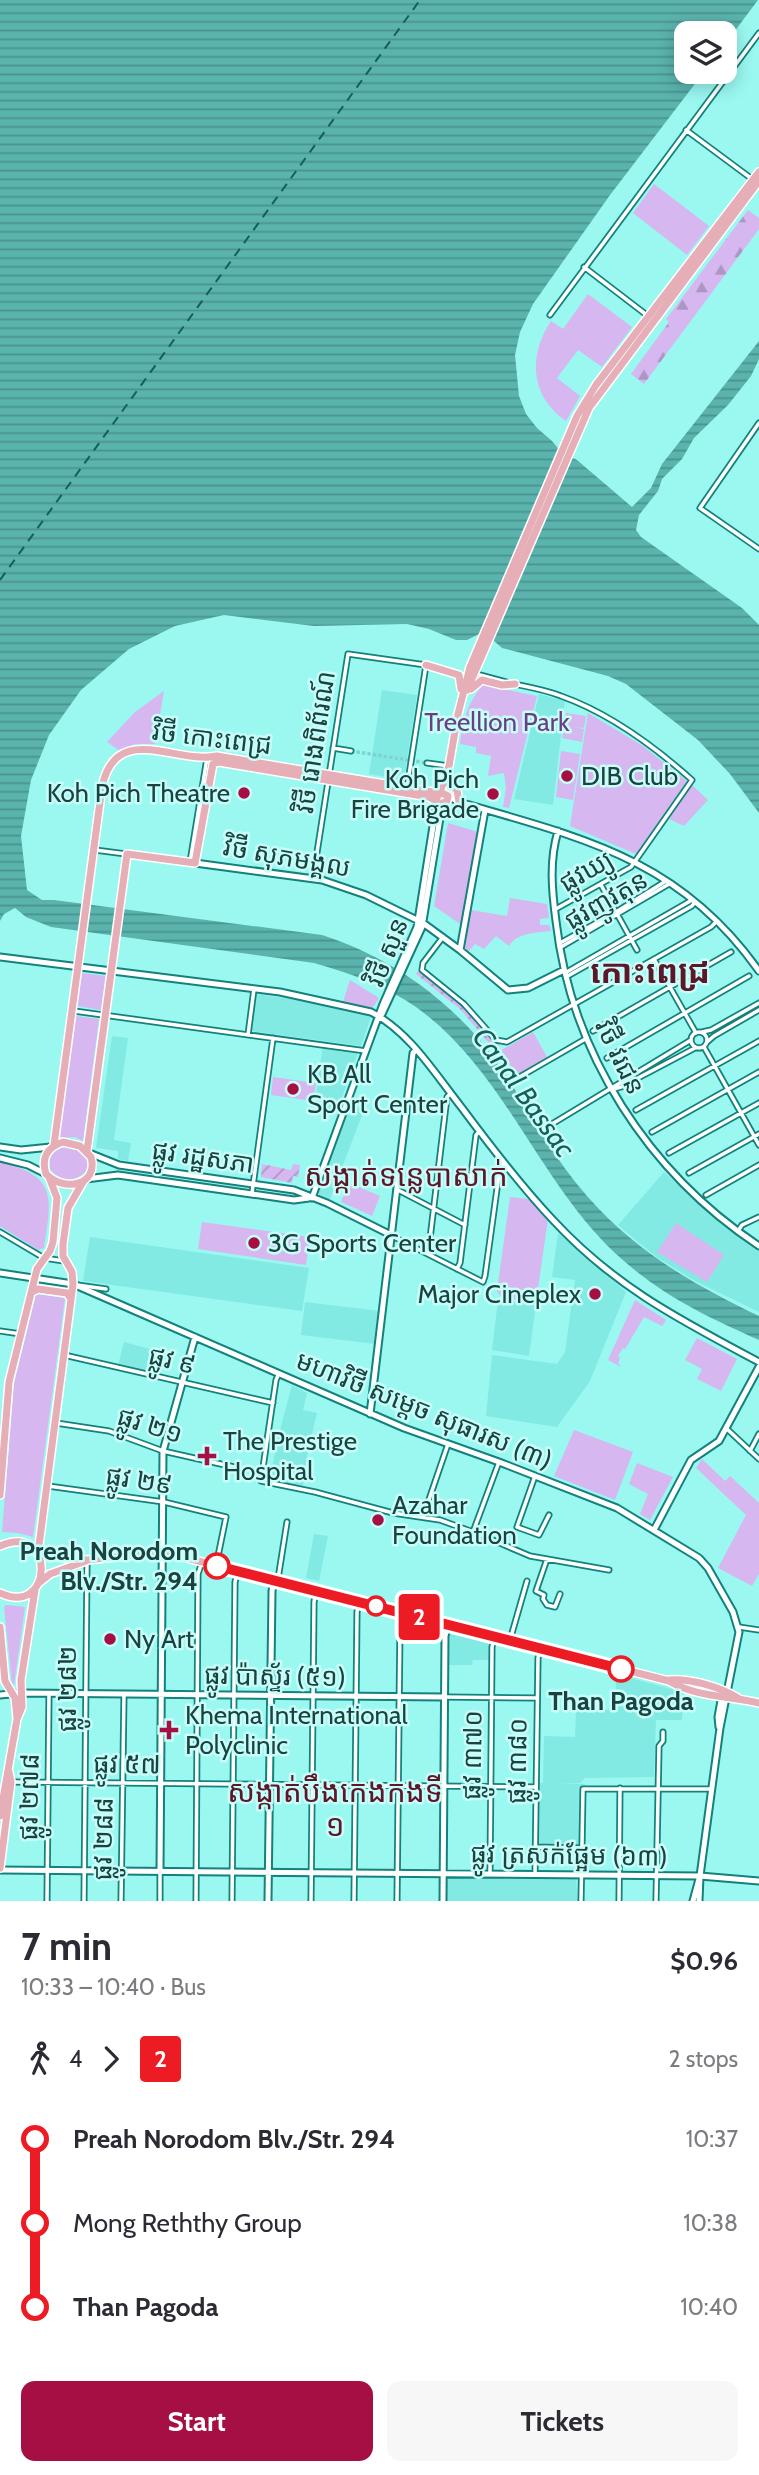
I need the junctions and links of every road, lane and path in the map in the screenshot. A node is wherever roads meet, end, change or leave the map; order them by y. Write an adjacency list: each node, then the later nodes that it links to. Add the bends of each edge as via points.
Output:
1 (759, 33): 2 (street)
2 (686, 130): 4 (street); 5 (street)
3 (759, 172): 4 (main road)
4 (757, 182): 7 (main road); 9 (main road)
5 (584, 267): 6 (street); 7 (street)
6 (550, 315)
7 (649, 316): 9 (main road, via 589,395)
8 (759, 423): 10 (street, via 700,508)
9 (577, 425): 15 (main road, វិថី សួន)
10 (759, 549)
11 (426, 665): 12 (street); 15 (main road, via 459,675); 16 (street, វិថី រោងពិព័រណ៍, via 348,654); 23 (street)
12 (461, 672)
13 (480, 676): 14 (street)
14 (515, 684): 15 (main road, via 480,681); 31 (street, via 556,694 602,716 645,741 692,780)
15 (461, 700): 20 (main road, វិថី សួន)
16 (333, 748): 17 (street); 21 (street, វិថី រោងពិព័រណ៍)
17 (351, 751)
18 (210, 761): 21 (main road, វិថី កោះពេជ្រ); 28 (main road, វិថី កោះពេជ្រ, via 149,749 131,751 116,760 104,781); 30 (main road)
19 (427, 763): 20 (street)
20 (449, 766): 22 (main road, វិថី សួន); 24 (main road, វិថី សួន)
21 (328, 778): 23 (main road, វិថី កោះពេជ្រ); 32 (street, វិថី រោងពិព័រណ៍)
22 (448, 783): 24 (main road, វិថី សួន); 25 (main road, via 457,790)
23 (406, 791): 24 (main road, វិថី កោះពេជ្រ)
24 (442, 798): 25 (street, វិថី កោះពេជ្រ); 39 (street, វិថី សួន)
25 (459, 802): 26 (street, វិថី កោះពេជ្រ)
26 (485, 810): 27 (street, វិថី កោះពេជ្រ); 43 (street)
27 (558, 831): 31 (street, វិថី កោះពេជ្រ); 36 (street, វិថី វរជន, via 552,857)
28 (93, 849): 29 (street, វិថី សុភមង្គល); 48 (main road, វិថី កោះពេជ្រ)
29 (127, 854): 30 (main road, វិថី សុភមង្គល); 49 (main road)
30 (192, 862): 32 (street, វិថី សុភមង្គល)
31 (636, 862): 33 (street, វិថី កោះពេជ្រ); 34 (street, ផ្លូវឃ្យូ)
32 (313, 878): 39 (street, វិថី សុភមង្គល, via 366,894)
33 (668, 882): 35 (street, វិថី កោះពេជ្រ); 37 (street, ផ្លូវញូវតុន, via 667,887)
34 (601, 885): 36 (street, ផ្លូវឃ្យូ); 37 (street)
35 (694, 901): 38 (street, វិថី កោះពេជ្រ); 41 (street)
36 (554, 910): 42 (street, វិថី វរជន)
37 (617, 914): 41 (street); 42 (street, ផ្លូវញូវតុន)
38 (717, 921): 47 (street); 50 (street, វិថី កោះពេជ្រ)
39 (421, 922): 40 (street, វិថី សុភមង្គល); 61 (street, វិថី សួន)
40 (443, 937): 43 (street, វិថី សុភមង្គល); 56 (street, via 422,970 464,1004 496,1040 507,1042)
41 (631, 939): 44 (street); 51 (street)
42 (559, 945): 51 (street, វិថី វរជន)
43 (460, 950): 51 (street, វិថី សុភមង្គល, via 508,990 528,988)
44 (637, 950)
45 (731, 953): 53 (street)
46 (0, 957): 48 (street)
47 (654, 959): 53 (street); 56 (street)
48 (78, 967): 49 (street); 58 (main road, វិថី កោះពេជ្រ)
49 (111, 971): 54 (street); 60 (main road)
50 (759, 971)
51 (565, 973): 56 (street, វិថី វរជន)
52 (749, 976): 59 (street)
53 (670, 987): 59 (street); 64 (street)
54 (254, 989): 61 (street); 67 (street)
55 (759, 1003): 62 (street)
56 (574, 1004): 69 (street, វិថី វរជន)
57 (759, 1010): 63 (street)
58 (72, 1011): 60 (street); 93 (main road, វិថី កោះពេជ្រ)
59 (685, 1013): 66 (street); 77 (street)
60 (106, 1016): 67 (street); 95 (main road)
61 (380, 1017): 75 (street); 76 (street, វិថី សួន)
62 (733, 1018): 63 (street); 65 (street)
63 (736, 1023): 72 (street)
64 (593, 1031)
65 (702, 1032): 66 (street); 72 (street)
66 (696, 1033): 70 (street)
67 (248, 1035): 68 (street)
68 (273, 1038): 76 (street); 103 (street)
69 (587, 1038): 81 (street); 82 (street, វិថី វរជន)
70 (691, 1040): 74 (street); 78 (street)
71 (759, 1041): 79 (street)
72 (707, 1042): 73 (street)
73 (704, 1047): 74 (street); 79 (street)
74 (695, 1048): 78 (street)
75 (416, 1050): 84 (street); 104 (street)
76 (366, 1051): 107 (street, វិថី សួន)
77 (607, 1058)
78 (654, 1066): 82 (street)
79 (714, 1066): 83 (street); 86 (street)
80 (759, 1072): 83 (street)
81 (516, 1079)
82 (612, 1089): 88 (street); 112 (street, វិថី វរជន, via 667,1168)
83 (728, 1090): 87 (street); 90 (street)
84 (450, 1094): 89 (street); 108 (street)
85 (759, 1103): 87 (street)
86 (636, 1110)
87 (741, 1113): 91 (street); 96 (street)
88 (547, 1128)
89 (480, 1132): 98 (street); 110 (street)
90 (652, 1132)
91 (757, 1135): 92 (street); 100 (street)
92 (759, 1145)
93 (53, 1146): 94 (street, via 31,1150); 95 (main road, via 71,1143); 101 (main road, via 44,1160)
94 (0, 1147)
95 (88, 1152): 102 (main road, via 92,1166); 103 (street, ផ្លូវ រដ្ឋសភា, via 119,1166)
96 (669, 1153)
97 (0, 1158): 101 (street)
98 (504, 1163): 118 (street, via 485,1276 482,1282); 130 (street, via 554,1221 620,1282)
99 (759, 1165): 106 (street)
100 (688, 1173)
101 (48, 1176): 102 (main road, via 62,1184); 116 (main road, via 58,1207 52,1247)
102 (84, 1181): 105 (street, ផ្លូវ រដ្ឋសភា, via 118,1175); 117 (main road, via 68,1208)
103 (253, 1183): 105 (street); 107 (street, ផ្លូវ រដ្ឋសភា)
104 (398, 1190): 108 (street); 113 (street)
105 (252, 1193): 107 (street, ផ្លូវ រដ្ឋសភា)
106 (706, 1195)
107 (312, 1198): 113 (street, ផ្លូវ រដ្ឋសភា)
108 (434, 1208): 110 (street); 115 (street)
109 (759, 1216): 112 (street, via 742,1225)
110 (465, 1224): 118 (street)
111 (0, 1231): 116 (street)
112 (739, 1233): 114 (street, វិថី វរជន)
113 (393, 1236): 115 (street); 135 (street)
114 (759, 1246)
115 (426, 1253): 118 (street)
116 (44, 1258): 117 (street); 120 (main road)
117 (66, 1262): 121 (main road)
118 (457, 1269)
119 (0, 1273): 120 (street, មហាវិថី សម្តេច សុធារស (៣))
120 (35, 1278): 121 (street, មហាវិថី សម្តេច សុធារស (៣)); 123 (main road)
121 (73, 1284): 122 (street); 124 (street, មហាវិថី សម្តេច សុធារស (៣)); 125 (main road)
122 (106, 1289): 124 (street)
123 (32, 1292): 125 (main road, via 66,1293); 127 (main road)
124 (104, 1298): 128 (street, មហាវិថី សម្តេច សុធារស (៣))
125 (71, 1299): 129 (main road)
126 (0, 1331): 127 (street)
127 (21, 1334): 134 (main road)
128 (195, 1337): 131 (street, មហាវិថី សម្តេច សុធារស (៣)); 132 (street)
129 (64, 1355): 132 (street, ផ្លូវ ៩); 136 (main road)
130 (759, 1365): 137 (street)
131 (279, 1373): 133 (street); 135 (street, មហាវិថី សម្តេច សុធារស (៣))
132 (181, 1382): 133 (street, ផ្លូវ ៩); 140 (street)
133 (273, 1403): 150 (street, via 261,1481)
134 (4, 1406): 147 (main road)
135 (370, 1414): 139 (street, មហាវិថី សម្តេច សុធារស (៣))
136 (55, 1423): 140 (street, ផ្លូវ ២១, via 109,1431); 146 (main road)
137 (725, 1430): 141 (street); 152 (street, via 715,1445 691,1460)
138 (759, 1434): 141 (street)
139 (448, 1444): 143 (street, មហាវិថី សម្តេច សុធារស (៣)); 150 (street)
140 (163, 1451): 144 (street, ផ្លូវ ២១); 148 (street)
141 (750, 1451): 142 (street)
142 (759, 1459)
143 (499, 1462): 145 (street, មហាវិថី សម្តេច សុធារស (៣)); 153 (street)
144 (234, 1467)
145 (535, 1476): 149 (street, via 517,1527 539,1535); 152 (street, មហាវិថី សម្តេច សុធារស (៣), via 617,1508)
146 (46, 1486): 148 (street, ផ្លូវ ២៩); 156 (main road)
147 (0, 1495)
148 (164, 1502): 155 (street); 160 (street, ផ្លូវ ២៩, via 226,1517)
149 (549, 1515)
150 (423, 1517): 153 (street)
151 (287, 1522): 163 (street)
152 (654, 1530): 173 (street, មហាវិថី សម្តេច សុធារស (៣), via 704,1563)
153 (473, 1532): 157 (street)
154 (0, 1546): 156 (main road, via 22,1542)
155 (163, 1552): 158 (main road); 159 (main road); 183 (street)
156 (38, 1554): 158 (main road); 165 (main road, via 42,1573)
157 (547, 1559): 161 (street); 168 (street, via 537,1592 544,1595 547,1605 555,1607)
158 (86, 1560): 165 (main road, via 50,1574); 180 (street, ផ្លូវ ២៨២)
159 (202, 1562): 160 (main road); 184 (street, via 198,1574)
160 (216, 1566): 162 (main road)
161 (609, 1570)
162 (238, 1571): 163 (main road); 185 (street)
163 (276, 1581): 166 (main road); 186 (street, via 272,1591)
164 (527, 1581): 176 (street)
165 (37, 1587): 167 (main road, via 20,1597); 178 (main road)
166 (316, 1591): 169 (main road); 189 (street)
167 (0, 1593)
168 (560, 1594)
169 (359, 1602): 170 (main road); 190 (street)
170 (402, 1613): 171 (main road); 191 (street)
171 (448, 1625): 175 (main road); 192 (street)
172 (0, 1627): 181 (main road, via 5,1681)
173 (739, 1627): 174 (street); 187 (street)
174 (759, 1630)
175 (495, 1636): 176 (main road); 193 (street, ផ្លូវ ៣៧០)
176 (510, 1640): 177 (main road)
177 (541, 1648): 187 (main road); 194 (street, ផ្លូវ ៣៨០)
178 (22, 1693): 179 (street, ផ្លូវ ប៉ាស្ទ័រ (៥១)); 181 (street, ផ្លូវ ប៉ាស្ទ័រ (៥១)); 196 (main road)
179 (49, 1693): 180 (street, ផ្លូវ ប៉ាស្ទ័រ (៥១)); 200 (street, ផ្លូវ ២៧៨)
180 (86, 1693): 182 (street, ផ្លូវ ប៉ាស្ទ័រ (៥១)); 201 (street, ផ្លូវ ២៨២)
181 (13, 1694): 188 (street, ផ្លូវ ប៉ាស្ទ័រ (៥១)); 196 (main road)
182 (124, 1694): 183 (street, ផ្លូវ ប៉ាស្ទ័រ (៥១)); 202 (street, ផ្លូវ ២៨៨)
183 (162, 1694): 184 (street, ផ្លូវ ប៉ាស្ទ័រ (៥១)); 203 (street)
184 (198, 1695): 185 (street, ផ្លូវ ប៉ាស្ទ័រ (៥១)); 204 (street)
185 (234, 1695): 186 (street, ផ្លូវ ប៉ាស្ទ័រ (៥១)); 205 (street)
186 (271, 1695): 189 (street, ផ្លូវ ប៉ាស្ទ័រ (៥១)); 206 (street)
187 (724, 1695): 195 (main road); 215 (street)
188 (0, 1696)
189 (313, 1696): 190 (street, ផ្លូវ ប៉ាស្ទ័រ (៥១)); 207 (street)
190 (356, 1696): 191 (street, ផ្លូវ ប៉ាស្ទ័រ (៥១)); 208 (street)
191 (399, 1697): 192 (street, ផ្លូវ ប៉ាស្ទ័រ (៥១)); 209 (street)
192 (444, 1697): 193 (street, ផ្លូវ ប៉ាស្ទ័រ (៥១)); 210 (street)
193 (492, 1698): 194 (street, ផ្លូវ ប៉ាស្ទ័រ (៥១)); 211 (street, ផ្លូវ ៣៧០)
194 (537, 1699): 212 (street, ផ្លូវ ៣៨០)
195 (759, 1703)
196 (17, 1719): 198 (main road)
197 (663, 1732): 214 (street)
198 (7, 1768): 199 (main road); 216 (main road)
199 (11, 1782): 200 (street, ផ្លូវ ៥៧); 219 (main road)
200 (48, 1783): 201 (street, ផ្លូវ ៥៧); 220 (street, ផ្លូវ ២៧៨)
201 (86, 1783): 202 (street, ផ្លូវ ៥៧); 221 (street, ផ្លូវ ២៨២)
202 (122, 1783): 203 (street, ផ្លូវ ៥៧); 222 (street, ផ្លូវ ២៨៨)
203 (161, 1784): 204 (street, ផ្លូវ ៥៧); 223 (street)
204 (197, 1784): 205 (street, ផ្លូវ ៥៧); 224 (street)
205 (233, 1784): 206 (street, ផ្លូវ ៥៧); 225 (street)
206 (270, 1785): 207 (street, ផ្លូវ ៥៧); 226 (street)
207 (312, 1785): 208 (street, ផ្លូវ ៥៧); 227 (street)
208 (355, 1786): 209 (street, ផ្លូវ ៥៧); 228 (street)
209 (398, 1786): 210 (street, ផ្លូវ ៥៧); 229 (street)
210 (444, 1786): 211 (street, ផ្លូវ ៥៧); 230 (street)
211 (491, 1787): 212 (street, ផ្លូវ ៥៧); 231 (street, ផ្លូវ ៣៧០)
212 (536, 1787): 217 (street, ផ្លូវ ៣៨០)
213 (620, 1788): 214 (street); 218 (street, via 583,1789); 234 (street)
214 (658, 1788): 215 (street); 235 (street)
215 (711, 1789): 236 (street)
216 (0, 1815)
217 (535, 1847): 218 (street); 232 (street, ផ្លូវ ៣៨០)
218 (581, 1848): 233 (street)
219 (0, 1869): 220 (street, ផ្លូវ ត្រសក់ផ្អែម (៦៣))
220 (47, 1870): 221 (street, ផ្លូវ ត្រសក់ផ្អែម (៦៣)); 238 (street, ផ្លូវ ២៧៨)
221 (85, 1870): 222 (street, ផ្លូវ ត្រសក់ផ្អែម (៦៣)); 239 (street, ផ្លូវ ២៨២)
222 (121, 1871): 223 (street, ផ្លូវ ត្រសក់ផ្អែម (៦៣)); 240 (street, ផ្លូវ ២៨៨)
223 (160, 1871): 224 (street, ផ្លូវ ត្រសក់ផ្អែម (៦៣)); 241 (street)
224 (196, 1871): 225 (street, ផ្លូវ ត្រសក់ផ្អែម (៦៣)); 242 (street)
225 (233, 1871): 226 (street, ផ្លូវ ត្រសក់ផ្អែម (៦៣)); 243 (street)
226 (269, 1872): 227 (street, ផ្លូវ ត្រសក់ផ្អែម (៦៣)); 244 (street)
227 (311, 1872): 228 (street, ផ្លូវ ត្រសក់ផ្អែម (៦៣)); 245 (street)
228 (354, 1872): 229 (street, ផ្លូវ ត្រសក់ផ្អែម (៦៣)); 246 (street)
229 (397, 1873): 230 (street, ផ្លូវ ត្រសក់ផ្អែម (៦៣)); 247 (street)
230 (443, 1873): 231 (street, ផ្លូវ ត្រសក់ផ្អែម (៦៣)); 248 (street)
231 (490, 1874): 232 (street, ផ្លូវ ត្រសក់ផ្អែម (៦៣))
232 (535, 1875): 233 (street, ផ្លូវ ត្រសក់ផ្អែម (៦៣))
233 (581, 1875): 234 (street, ផ្លូវ ត្រសក់ផ្អែម (៦៣)); 249 (street)
234 (619, 1875): 235 (street, ផ្លូវ ត្រសក់ផ្អែម (៦៣)); 250 (street)
235 (657, 1875): 236 (street, ផ្លូវ ត្រសក់ផ្អែម (៦៣)); 251 (street)
236 (700, 1876): 237 (street, ផ្លូវ ត្រសក់ផ្អែម (៦៣)); 252 (street)
237 (759, 1881)
238 (47, 1901)
239 (85, 1901)
240 (121, 1901)
241 (160, 1901)
242 (196, 1901)
243 (232, 1901)
244 (268, 1901)
245 (311, 1901)
246 (354, 1901)
247 (397, 1901)
248 (443, 1901)
249 (581, 1901)
250 (619, 1901)
251 (656, 1901)
252 (696, 1901)

